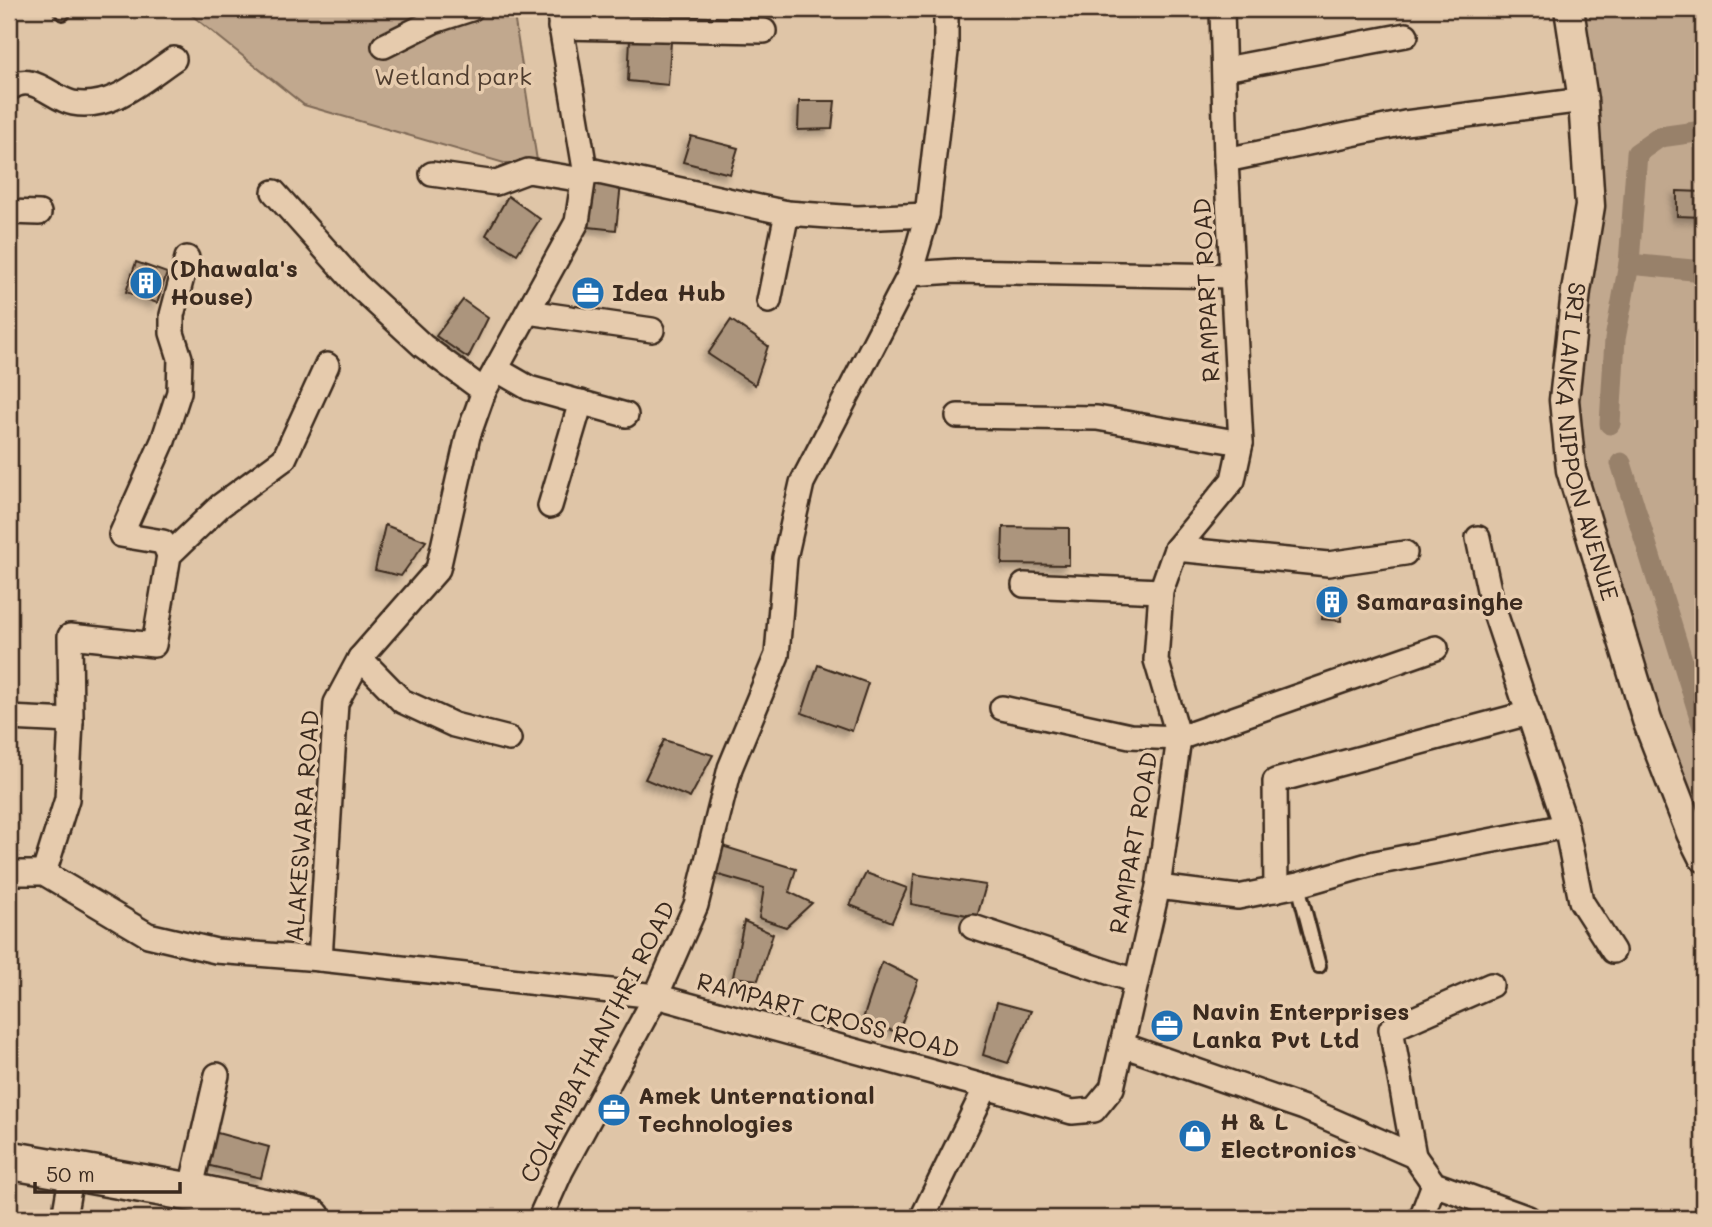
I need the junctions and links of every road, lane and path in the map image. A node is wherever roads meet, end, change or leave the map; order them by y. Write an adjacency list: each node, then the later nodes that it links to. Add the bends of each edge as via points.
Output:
1 (471, 9): 8 (street)
2 (946, 9): 20 (street, COLAMBATHANTHRI ROAD, via 946,52)
3 (1222, 9): 10 (street, RAMPART ROAD)
4 (1569, 9): 12 (street, SRI LANKA NIPPON AVENUE)
5 (559, 18): 6 (street); 15 (street, ALAKESWARA ROAD)
6 (764, 32)
7 (1406, 35): 10 (street)
8 (384, 46)
9 (174, 59): 11 (street, via 115,99 94,105 70,103 34,83)
10 (1225, 69): 13 (street, RAMPART ROAD)
11 (9, 89)
12 (1583, 100): 13 (street, via 1405,123); 50 (street, SRI LANKA NIPPON AVENUE, via 1590,206 1564,400 1571,470 1647,720)
13 (1226, 160): 23 (street, RAMPART ROAD)
14 (432, 174): 15 (street, via 496,183 528,171)
15 (584, 174): 19 (street); 25 (street, ALAKESWARA ROAD, via 577,222)
16 (274, 192): 29 (street, via 357,285 423,346)
17 (9, 212): 18 (street)
18 (39, 213)
19 (787, 214): 20 (street, via 857,218); 24 (street)
20 (928, 215): 22 (street, COLAMBATHANTHRI ROAD)
21 (187, 258): 38 (street, via 172,316 180,359 179,392 163,441 121,535 163,542)
22 (911, 274): 23 (street); 61 (street, COLAMBATHANTHRI ROAD, via 802,484 785,558 777,655 730,768 696,905)
23 (1233, 275): 33 (street, RAMPART ROAD)
24 (769, 301)
25 (528, 312): 26 (street); 28 (street, ALAKESWARA ROAD)
26 (652, 330)
27 (327, 365): 38 (street, via 284,458 220,506)
28 (496, 369): 29 (street, ALAKESWARA ROAD); 30 (street, via 530,388)
29 (484, 391): 42 (street, ALAKESWARA ROAD, via 468,436 438,569)
30 (581, 402): 31 (street); 34 (street)
31 (626, 415)
32 (958, 416): 33 (street, via 1097,418)
33 (1241, 443): 36 (street, RAMPART ROAD, via 1233,480)
34 (550, 506)
35 (1478, 538): 44 (street, via 1492,604)
36 (1176, 549): 37 (street, via 1328,564); 40 (street, RAMPART ROAD)
37 (1405, 553)
38 (169, 555): 46 (street, via 154,645 70,636)
39 (1024, 586): 40 (street)
40 (1161, 591): 47 (street, RAMPART ROAD, via 1156,660)
41 (1436, 648): 47 (street)
42 (360, 658): 48 (street, via 402,701 454,725); 57 (street, ALAKESWARA ROAD, via 336,703)
43 (1002, 708): 47 (street, via 1130,736)
44 (1529, 713): 49 (street); 54 (street, via 1275,781)
45 (9, 718): 46 (street)
46 (71, 721): 52 (street, via 67,799)
47 (1178, 737): 53 (street, RAMPART ROAD)
48 (509, 739)
49 (1566, 826): 54 (street, via 1375,863); 56 (street, via 1581,901)
50 (1703, 857)
51 (9, 873): 52 (street)
52 (44, 873): 57 (street, ALAKESWARA ROAD, via 148,935 216,951)
53 (1158, 887): 54 (street, via 1238,897); 59 (street, RAMPART ROAD)
54 (1287, 887): 58 (lane)
55 (973, 927): 59 (street)
56 (1613, 951)
57 (320, 958): 61 (street, ALAKESWARA ROAD)
58 (1319, 966)
59 (1135, 981): 62 (street, RAMPART ROAD)
60 (1491, 985): 65 (street, via 1391,1029)
61 (656, 996): 64 (street, RAMPART CROSS ROAD); 72 (street, COLAMBATHANTHRI ROAD)
62 (1122, 1045): 64 (street, RAMPART ROAD, via 1112,1088 1094,1110 1072,1112); 65 (street, via 1304,1108)
63 (217, 1075): 69 (street)
64 (986, 1087): 73 (street)
65 (1414, 1156): 68 (street)
66 (9, 1160): 67 (main road)
67 (72, 1172): 69 (main road); 70 (street)
68 (1434, 1184): 74 (street); 75 (street)
69 (198, 1201): 71 (main road)
70 (64, 1218)
71 (312, 1218)
72 (540, 1218)
73 (922, 1218)
74 (1421, 1218)
75 (1528, 1218)

